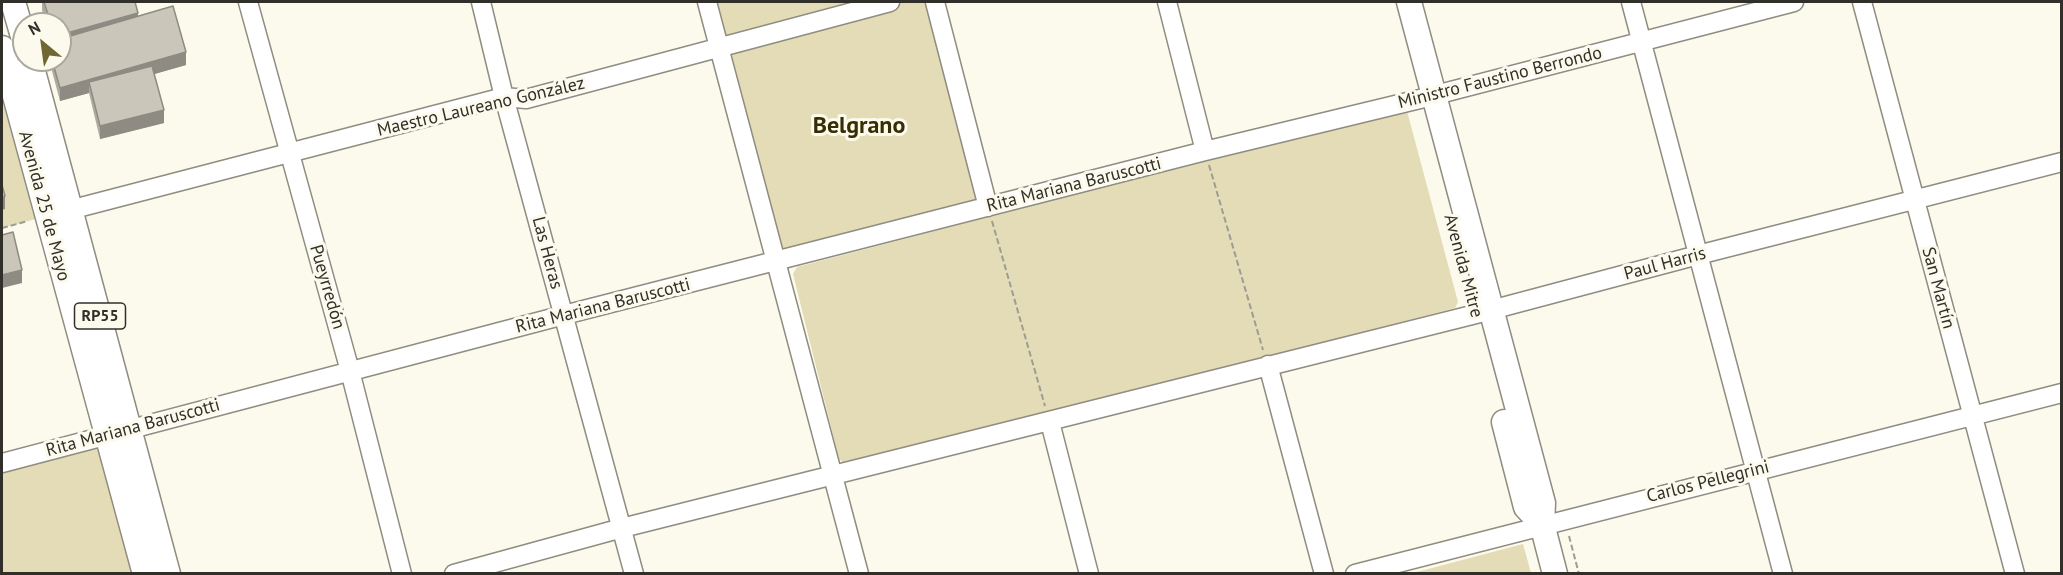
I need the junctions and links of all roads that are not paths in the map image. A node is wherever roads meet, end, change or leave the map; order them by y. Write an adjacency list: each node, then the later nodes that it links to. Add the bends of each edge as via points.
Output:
1 (248, 2): 19 (street, Pueyrredón)
2 (481, 2): 16 (street, Las Heras)
3 (707, 2): 13 (street)
4 (890, 2): 13 (street, Maestro Laureano González)
5 (935, 2): 22 (street)
6 (1167, 2): 18 (street)
7 (1394, 2): 17 (main road, Avenida Mitre)
8 (1409, 2): 17 (main road, Avenida Mitre)
9 (1631, 2): 12 (street)
10 (1794, 2): 12 (street, Ministro Faustino Berrondo)
11 (1862, 2): 21 (street, San Martín)
12 (1642, 41): 17 (street, Ministro Faustino Berrondo); 25 (street)
13 (718, 46): 16 (street, Maestro Laureano González, via 526,99); 26 (street)
14 (2, 48): 24 (main road, Avenida 25 de Mayo / RP55)
15 (33, 72): 23 (main road, Avenida 25 de Mayo / RP55)
16 (504, 97): 19 (street, Maestro Laureano González); 28 (street, Las Heras)
17 (1427, 97): 18 (street, Ministro Faustino Berrondo); 27 (main road, Avenida Mitre)
18 (1205, 151): 22 (street, Rita Mariana Baruscotti)
19 (289, 153): 23 (street, Maestro Laureano González); 30 (street, Pueyrredón)
20 (2061, 162): 21 (street, Paul Harris)
21 (1915, 201): 25 (street, Paul Harris); 32 (street, San Martín)
22 (988, 207): 26 (street, Rita Mariana Baruscotti)
23 (71, 210): 24 (street, Maestro Laureano González); 34 (main road, Avenida 25 de Mayo / RP55)
24 (47, 216): 35 (main road, Avenida 25 de Mayo / RP55)
25 (1698, 255): 27 (street, Paul Harris); 37 (street)
26 (777, 261): 28 (street, Rita Mariana Baruscotti); 38 (street)
27 (1483, 312): 29 (street, Paul Harris); 39 (main road, Avenida Mitre, via 1543,502)
28 (564, 315): 30 (street, Rita Mariana Baruscotti); 40 (street, Las Heras)
29 (1268, 365): 33 (street, Paul Harris); 48 (street)
30 (350, 371): 34 (street, Rita Mariana Baruscotti); 43 (street, Pueyrredón)
31 (2061, 393): 32 (street, Carlos Pellegrini)
32 (1972, 416): 37 (street, Carlos Pellegrini); 52 (street, San Martín)
33 (1050, 422): 38 (street, Paul Harris); 47 (street)
34 (130, 429): 35 (street, Rita Mariana Baruscotti); 42 (main road, Avenida 25 de Mayo / RP55)
35 (106, 435): 36 (street, Rita Mariana Baruscotti); 41 (main road, Avenida 25 de Mayo / RP55)
36 (2, 463)
37 (1756, 470): 39 (street, Carlos Pellegrini); 51 (street)
38 (832, 476): 40 (street, Paul Harris); 46 (street)
39 (1542, 524): 49 (street, Carlos Pellegrini); 50 (main road, Avenida Mitre)
40 (622, 528): 44 (street, Paul Harris); 45 (street, Las Heras)
41 (145, 573)
42 (168, 573)
43 (402, 573)
44 (454, 573)
45 (634, 573)
46 (859, 573)
47 (1089, 573)
48 (1324, 573)
49 (1355, 573)
50 (1555, 573)
51 (1784, 573)
52 (2015, 573)

